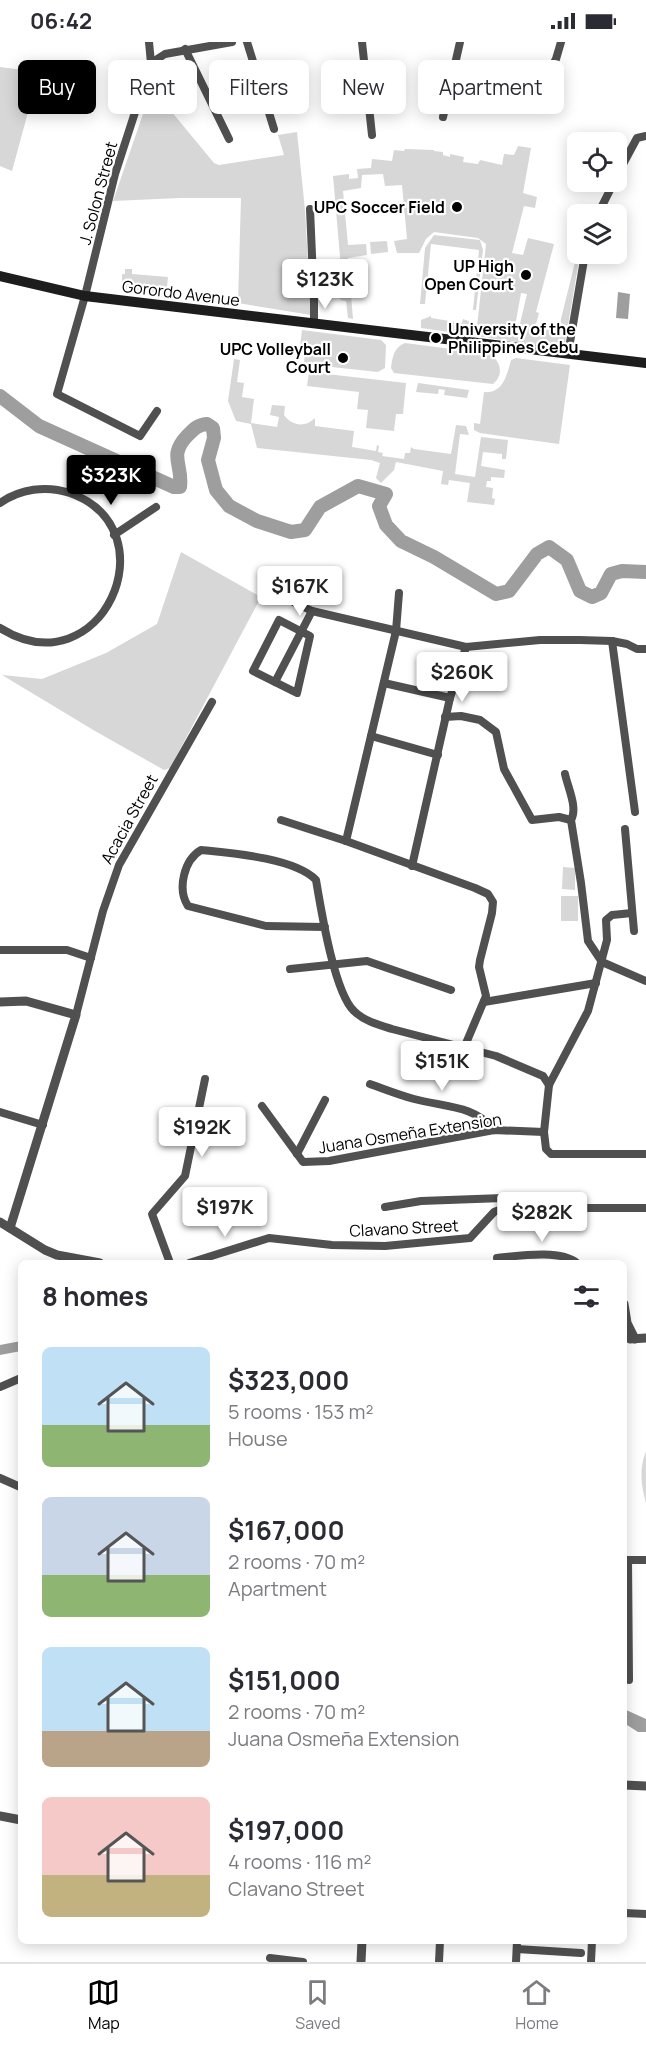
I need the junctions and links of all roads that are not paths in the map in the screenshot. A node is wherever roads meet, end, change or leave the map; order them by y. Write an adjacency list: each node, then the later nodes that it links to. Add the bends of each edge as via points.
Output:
1 (149, 42): 8 (street, J. Solon Street)
2 (232, 42): 7 (street)
3 (247, 42): 13 (street)
4 (363, 42): 14 (street)
5 (460, 42): 12 (street)
6 (561, 42): 10 (street)
7 (185, 49): 9 (street); 16 (street)
8 (151, 60)
9 (156, 60)
10 (555, 60)
11 (134, 114): 21 (street, J. Solon Street, via 115,174)
12 (443, 117)
13 (274, 129)
14 (372, 135)
15 (646, 136): 17 (street, via 637,138)
16 (229, 139)
17 (627, 157)
18 (310, 210): 22 (street)
19 (583, 264): 23 (street)
20 (0, 276): 21 (main road, Gorordo Avenue)
21 (85, 296): 22 (main road, Gorordo Avenue); 25 (street, J. Solon Street, via 57,394 140,436)
22 (314, 323): 23 (main road, Gorordo Avenue)
23 (568, 354): 24 (main road, Gorordo Avenue)
24 (646, 363)
25 (157, 411)
26 (0, 503): 28 (street, via 28,490 64,491 96,509)
27 (156, 507): 28 (street)
28 (114, 535): 32 (street, via 120,557 118,585 106,610 93,623 78,634 52,641 25,639)
29 (399, 593): 33 (street)
30 (279, 595): 31 (street)
31 (312, 611): 33 (street); 34 (street)
32 (0, 628)
33 (396, 631): 36 (street); 39 (street)
34 (301, 632): 38 (street); 38 (street, via 310,636 297,693); 38 (street, via 279,620 253,671)
35 (612, 641): 36 (street, via 540,640); 37 (street); 46 (street)
36 (466, 646): 40 (street)
37 (646, 648)
38 (275, 682)
39 (384, 683): 40 (street); 43 (street)
40 (450, 698): 42 (street)
41 (212, 702): 56 (street, Acacia Street, via 118,865)
42 (445, 717): 44 (street); 48 (street, via 480,720 496,732 504,769 532,820)
43 (371, 736): 44 (street); 50 (street)
44 (438, 755): 51 (street)
45 (565, 774): 48 (street, via 573,808)
46 (635, 812)
47 (282, 820): 50 (street)
48 (571, 820): 57 (street, via 588,941)
49 (625, 829): 52 (street)
50 (346, 841): 51 (street)
51 (412, 866): 64 (street, via 475,888 488,894 493,902 479,967)
52 (632, 913): 54 (street); 57 (street, via 612,915 606,920)
53 (325, 927): 53 (street, via 316,880 307,872 259,857 201,850 188,861 183,896 188,906 267,926); 58 (street)
54 (634, 932)
55 (0, 950): 56 (street, via 68,950)
56 (90, 958): 65 (street, Acacia Street)
57 (602, 962): 60 (street); 61 (street)
58 (334, 965): 59 (street); 62 (street, via 367,961); 66 (street, via 349,1005 363,1017)
59 (290, 969)
60 (646, 981)
61 (596, 983): 64 (street); 69 (street, via 588,1011)
62 (451, 990)
63 (0, 1002): 65 (street, via 26,1001)
64 (484, 1002): 66 (street)
65 (76, 1015): 73 (street, Acacia Street)
66 (464, 1048): 69 (street, via 534,1071)
67 (205, 1079): 85 (street, via 185,1176 152,1214)
68 (370, 1084): 74 (street, via 477,1115)
69 (549, 1085): 75 (street)
70 (325, 1101): 76 (street)
71 (262, 1106): 76 (street, Juana Osmeña Extension)
72 (0, 1113): 73 (street)
73 (43, 1125): 82 (street, Acacia Street)
74 (494, 1130): 75 (street, Juana Osmeña Extension); 76 (street, Juana Osmeña Extension, via 312,1163 303,1162)
75 (544, 1132): 77 (street, via 546,1149 551,1154)
76 (297, 1154)
77 (646, 1154)
78 (520, 1202): 79 (street, via 503,1198 421,1201); 80 (street, via 559,1208); 86 (street, Clavano Street, via 494,1212 470,1238 385,1246 269,1238)
79 (385, 1207)
80 (646, 1209)
81 (0, 1222): 82 (street)
82 (10, 1228): 84 (street, via 45,1250)
83 (497, 1258): 87 (street, via 563,1256)
84 (84, 1260)
85 (169, 1260)
86 (199, 1260)
87 (571, 1260)
88 (627, 1323): 91 (street)
89 (627, 1338): 91 (street)
90 (646, 1338): 91 (street)
91 (635, 1339)
92 (18, 1379): 93 (street)
93 (0, 1387)
94 (0, 1478): 95 (street)
95 (18, 1486)
96 (627, 1560): 97 (street)
97 (646, 1560)
98 (627, 1625): 99 (street)
99 (630, 1680)
100 (627, 1785): 101 (street)
101 (646, 1786)
102 (0, 1816): 103 (street)
103 (18, 1819)
104 (627, 1913): 105 (street)
105 (646, 1914)
106 (362, 1944): 113 (street)
107 (440, 1944): 114 (street)
108 (592, 1944): 116 (street)
109 (517, 1945): 110 (street); 115 (street)
110 (581, 1953)
111 (270, 1958): 112 (street)
112 (303, 1962)
113 (361, 1962)
114 (438, 1962)
115 (516, 1962)
116 (591, 1962)

